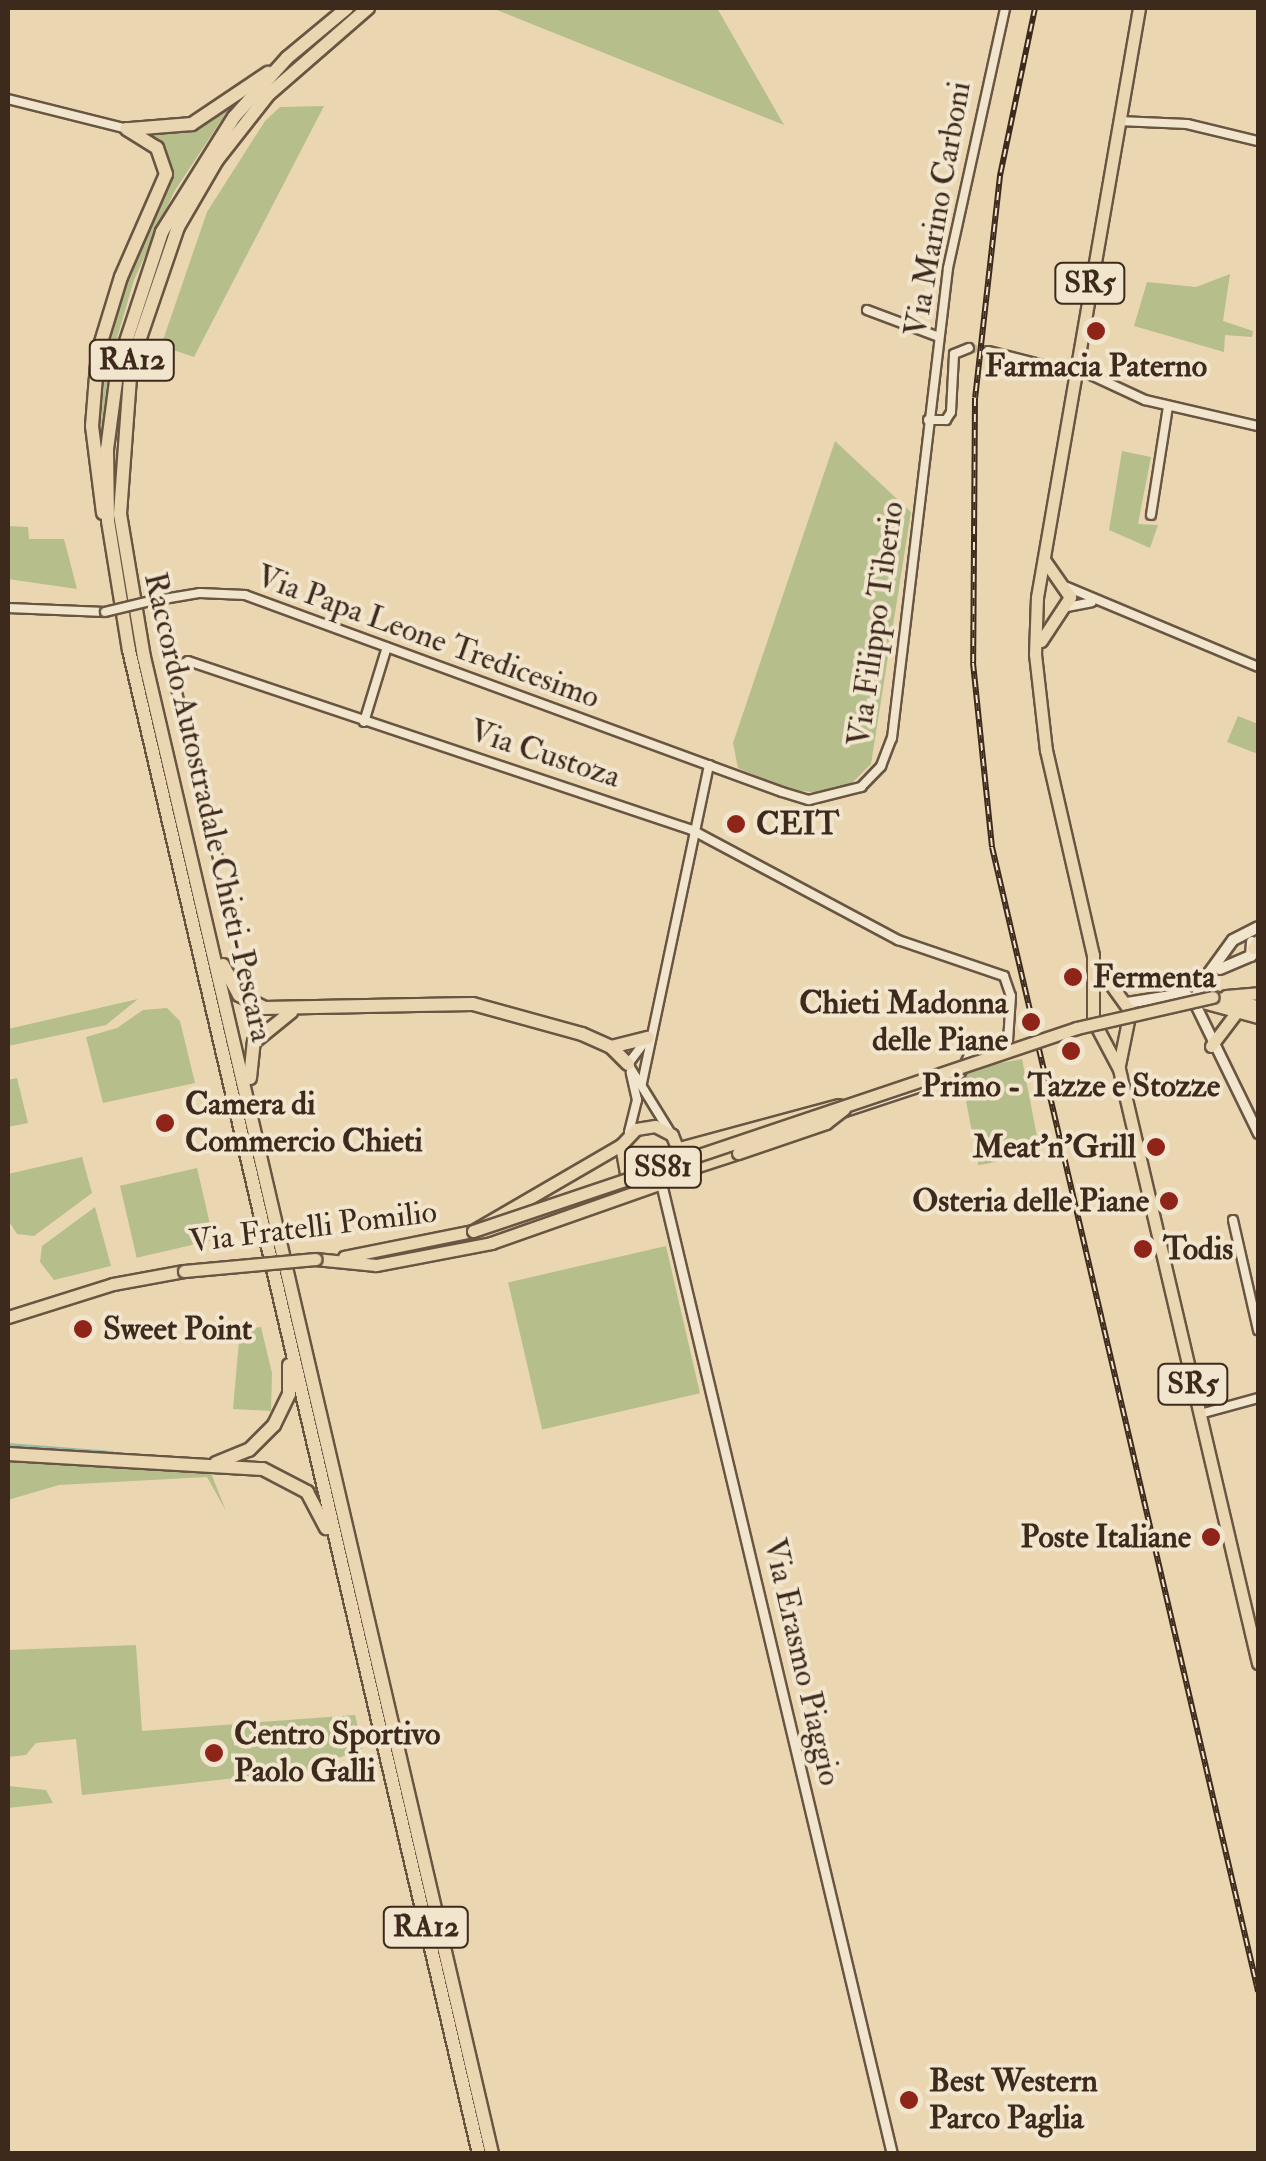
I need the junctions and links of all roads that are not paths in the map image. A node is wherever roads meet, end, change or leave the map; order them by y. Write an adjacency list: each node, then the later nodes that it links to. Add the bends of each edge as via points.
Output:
1 (348, 8): 5 (highway, Raccordo Autostradale Chieti-Pescara / RA12)
2 (368, 8): 36 (highway, Raccordo Autostradale Chieti-Pescara / RA12, via 286,76 208,174 156,278 126,390 119,482 126,571)
3 (1005, 8): 11 (street, Via Marino Carboni, via 968,155)
4 (1139, 8): 7 (main road, SR5)
5 (274, 71): 8 (highway, via 192,124); 19 (highway, Raccordo Autostradale Chieti-Pescara / RA12, via 197,169 142,281 112,402)
6 (8, 99): 8 (street)
7 (1120, 121): 9 (street, via 1187,124); 14 (main road, SR5)
8 (127, 129): 19 (highway, via 156,148 166,174 116,292 96,364 92,434 99,507)
9 (1258, 141)
10 (867, 310): 11 (street)
11 (940, 337): 16 (street, Via Marino Carboni)
12 (969, 348): 16 (street, via 954,354 951,412 946,420)
13 (988, 351): 14 (street)
14 (1075, 370): 15 (street); 20 (main road, SR5)
15 (1168, 406): 17 (street); 18 (street)
16 (928, 420): 31 (street, Via Filippo Tiberio, via 892,738 880,766 861,787 809,800)
17 (1258, 426)
18 (1151, 515)
19 (108, 521): 75 (highway, Raccordo Autostradale Chieti-Pescara / RA12, via 117,596)
20 (1044, 558): 21 (main road, SR5); 22 (main road, SR5)
21 (1062, 584): 22 (main road); 23 (street); 26 (main road, SR5)
22 (1039, 589): 24 (main road, SR5)
23 (1096, 602): 26 (street); 28 (street)
24 (1038, 604): 26 (main road); 29 (main road, SR5)
25 (8, 608): 27 (street, Via Papa Leone Tredicesimo, bridge, via 105,612 227,592)
26 (1062, 611): 29 (main road, SR5, via 1043,632)
27 (387, 647): 30 (street); 31 (street, Via Papa Leone Tredicesimo)
28 (1258, 668)
29 (1039, 680): 39 (main road, SR5, via 1046,750)
30 (364, 722): 32 (street, Via Custoza); 33 (street, Via Custoza, via 182,663 176,688)
31 (709, 765): 32 (street)
32 (692, 830): 55 (street); 67 (street, Via Custoza, via 898,940 998,972 1011,996 1008,1040 970,1053 960,1074)
33 (218, 858)
34 (1258, 926): 35 (main road)
35 (1244, 936): 37 (main road); 38 (main road)
36 (210, 941): 50 (highway, via 239,995 258,1006); 62 (highway, Raccordo Autostradale Chieti-Pescara / RA12)
37 (1230, 945): 40 (main road); 41 (main road)
38 (1256, 945): 40 (main road)
39 (1093, 956): 44 (main road, SR5); 47 (main road, SR5)
40 (1240, 960): 41 (main road)
41 (1215, 972): 42 (main road)
42 (1201, 984): 46 (main road); 46 (main road, via 1189,980)
43 (1258, 992): 45 (main road, SS81)
44 (1115, 995): 47 (main road); 48 (main road, SR5)
45 (1212, 997): 49 (main road); 61 (main road, Via Fratelli Pomilio / SS81, bridge, via 1099,1022)
46 (1191, 998): 48 (main road); 51 (main road); 57 (street)
47 (1095, 1003): 54 (main road, SR5, via 1093,1020)
48 (1131, 1006): 53 (main road, SR5)
49 (1258, 1006)
50 (293, 1011): 56 (highway, via 454,1002 549,1022); 62 (highway, via 254,1042)
51 (1234, 1015): 52 (main road); 57 (main road)
52 (1258, 1017)
53 (1124, 1029): 54 (main road); 59 (main road, SR5)
54 (1100, 1030): 59 (main road, SR5)
55 (648, 1038): 56 (highway); 58 (street); 60 (street)
56 (610, 1046): 58 (highway)
57 (1210, 1046): 63 (street)
58 (628, 1064): 60 (street); 65 (street, via 637,1100)
59 (1120, 1070): 77 (main road, SR5)
60 (642, 1084): 64 (street)
61 (852, 1104): 66 (main road, bridge); 67 (main road, bridge, via 826,1123); 71 (main road, Via Fratelli Pomilio / SS81, bridge)
62 (249, 1109): 83 (highway, Raccordo Autostradale Chieti-Pescara / RA12)
63 (1258, 1133)
64 (672, 1136): 65 (main road, via 646,1126); 66 (main road)
65 (625, 1140): 69 (main road, via 626,1174); 71 (main road, bridge)
66 (679, 1148): 67 (main road)
67 (675, 1172): 68 (main road)
68 (661, 1183): 69 (main road); 84 (street, Via Erasmo Piaggio)
69 (643, 1184): 72 (main road, via 491,1243 376,1265)
70 (1233, 1220): 74 (street)
71 (473, 1231): 72 (main road, Via Fratelli Pomilio / SS81)
72 (315, 1260): 73 (main road, Via Fratelli Pomilio / SS81, bridge, via 112,1284)
73 (8, 1317)
74 (1258, 1330)
75 (288, 1333): 79 (highway, via 291,1384 279,1419 249,1450); 80 (highway, Raccordo Autostradale Chieti-Pescara / RA12)
76 (1258, 1398): 77 (street)
77 (1200, 1414): 81 (main road, SR5)
78 (8, 1454): 79 (highway)
79 (211, 1464): 80 (highway, via 264,1469 306,1492 324,1518)
80 (347, 1585): 82 (highway, Raccordo Autostradale Chieti-Pescara / RA12)
81 (1258, 1663)
82 (479, 2154)
83 (492, 2154)
84 (892, 2154)

